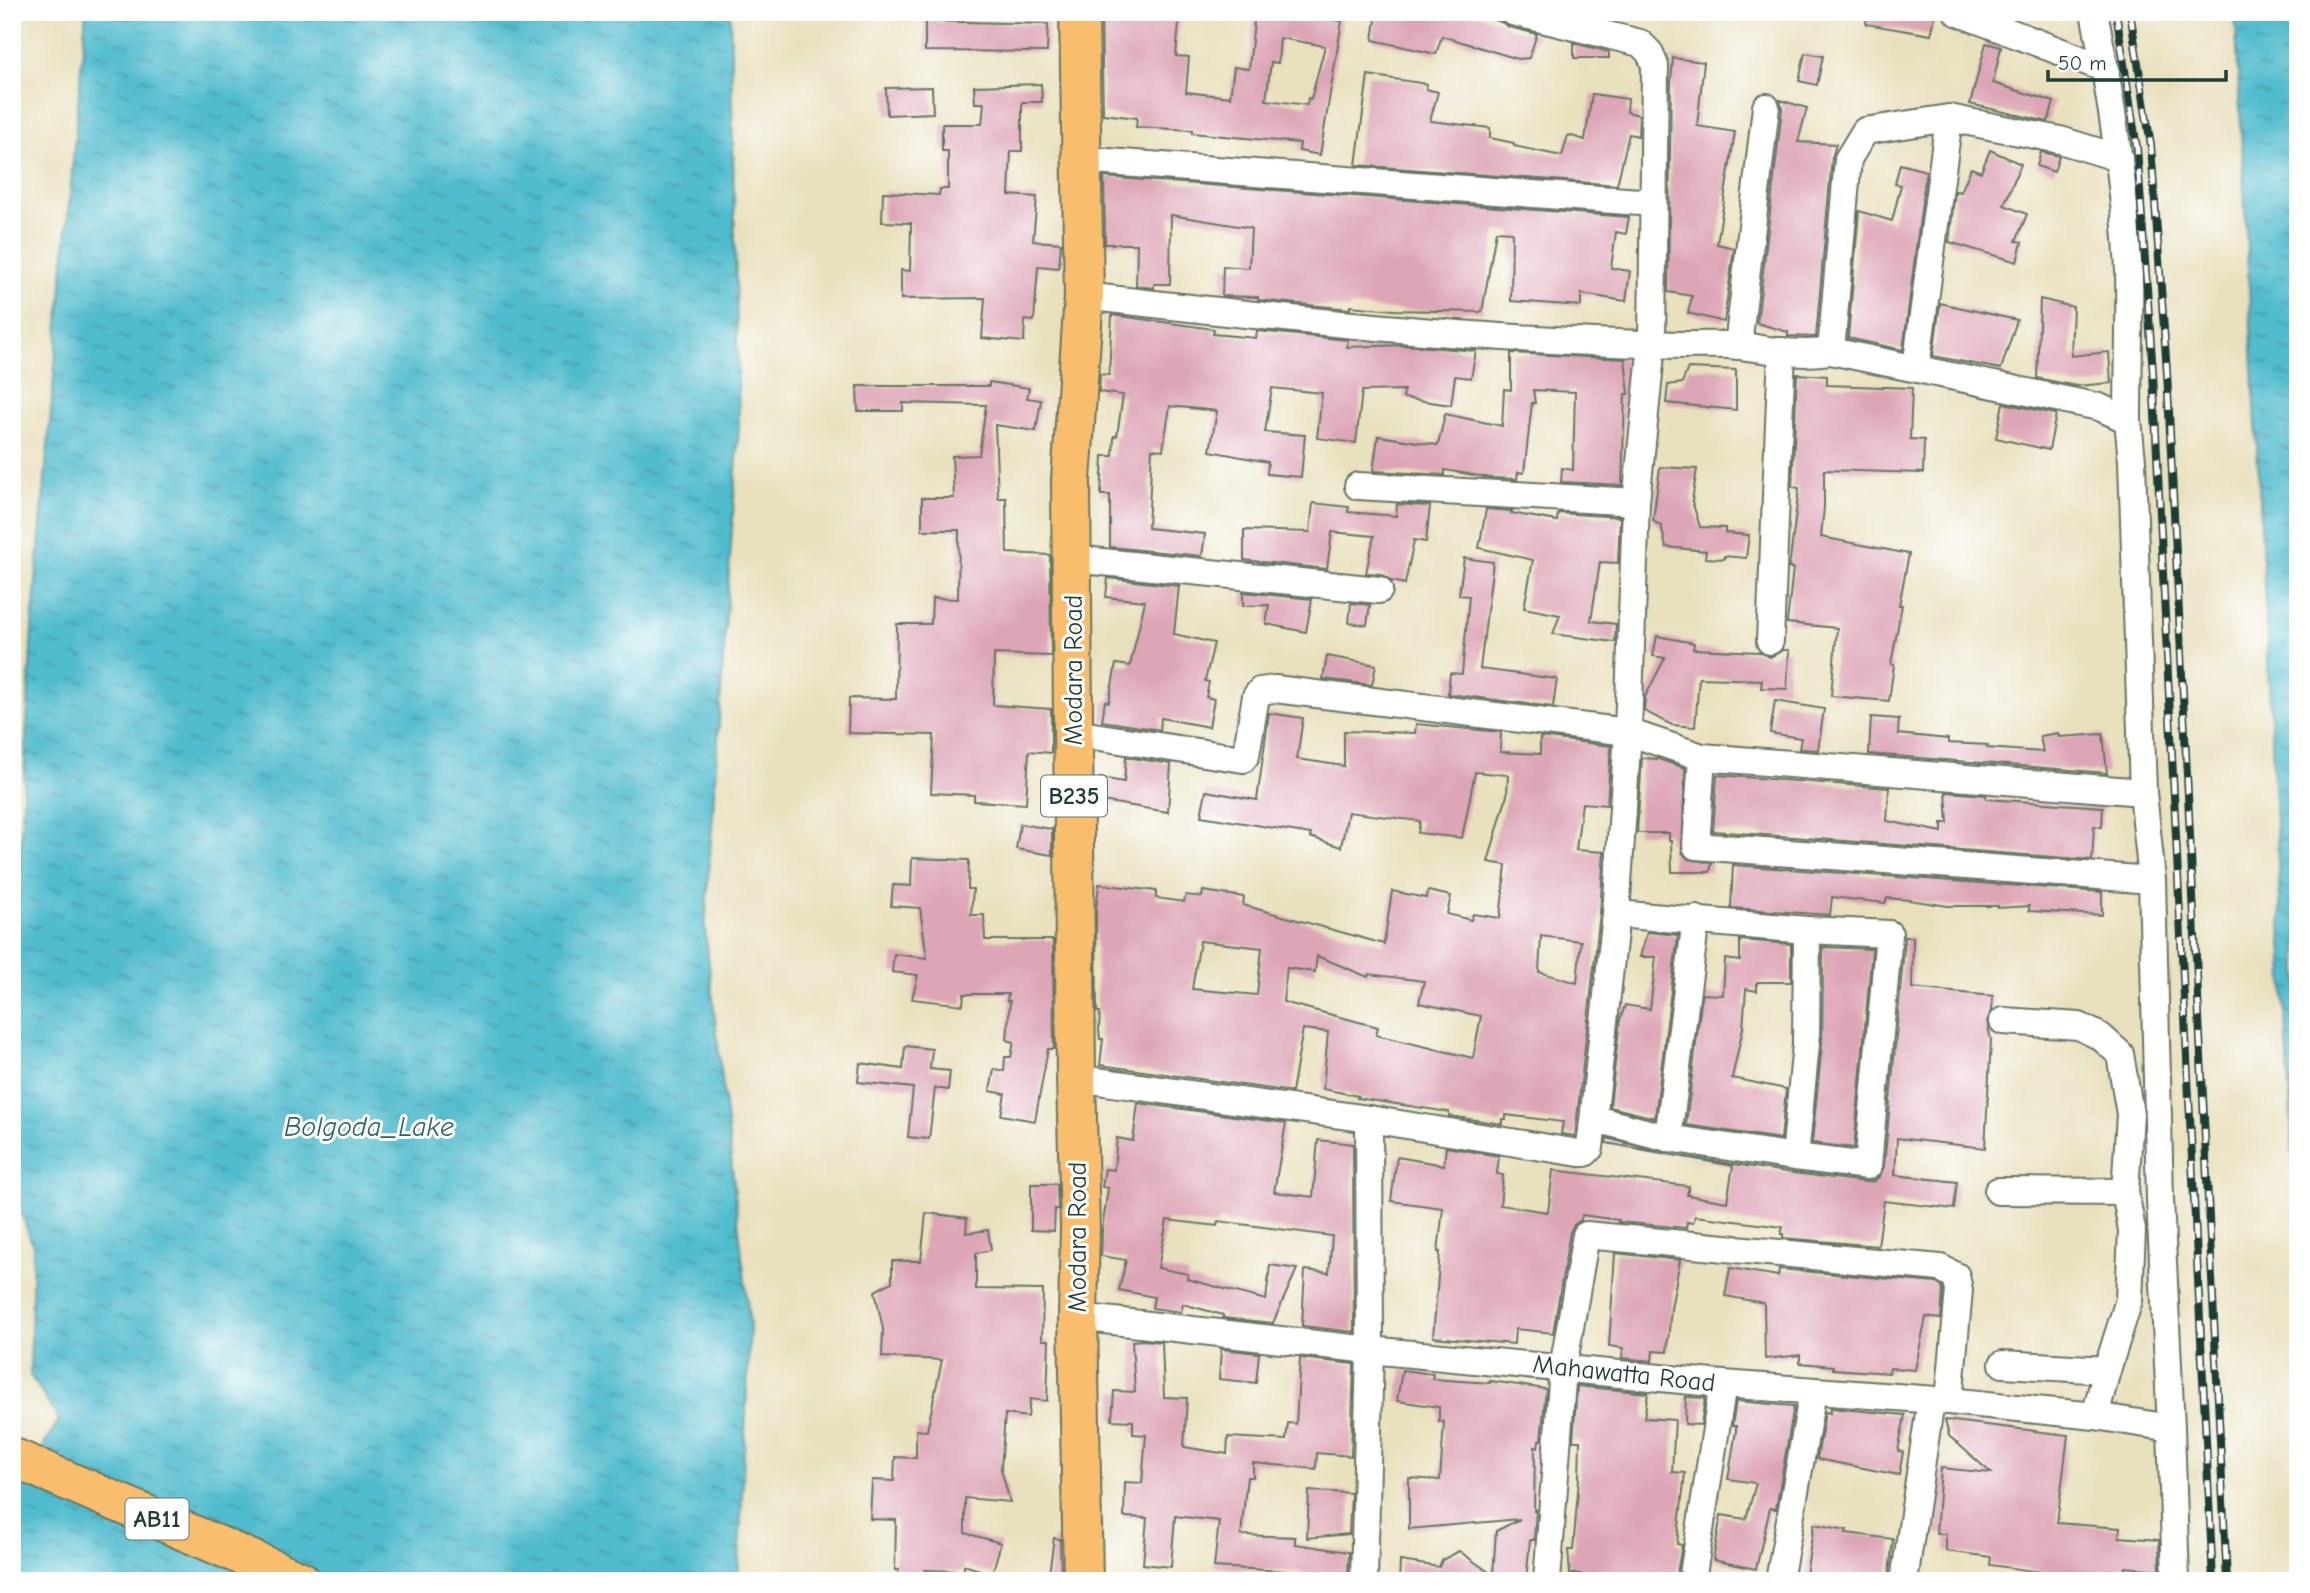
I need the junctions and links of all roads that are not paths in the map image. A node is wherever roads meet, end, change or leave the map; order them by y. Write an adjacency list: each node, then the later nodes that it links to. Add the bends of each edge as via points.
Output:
1 (1079, 12): 9 (main road, Modara Road / B235)
2 (1513, 12): 10 (street, via 1640,43 1650,53 1655,66)
3 (1957, 12): 5 (street)
4 (2094, 12): 5 (street)
5 (2106, 69): 8 (street)
6 (1766, 107): 13 (street)
7 (1949, 118): 8 (street, via 2060,140); 15 (street, via 1865,131 1848,159); 16 (street)
8 (2119, 158): 17 (street, via 2129,270)
9 (1082, 160): 10 (street); 11 (main road, Modara Road / B235)
10 (1653, 203): 12 (street)
11 (1084, 296): 12 (street, via 1433,332); 20 (main road, Modara Road / B235, via 1071,480)
12 (1652, 344): 13 (street); 19 (street)
13 (1738, 346): 14 (street)
14 (1782, 351): 15 (street, via 1807,355); 22 (street)
15 (1830, 351): 16 (street)
16 (1916, 368): 17 (street, via 2099,407)
17 (2128, 420): 26 (street)
18 (1358, 486): 19 (street)
19 (1636, 502): 23 (street)
20 (1073, 559): 21 (street); 24 (main road, Modara Road / B235)
21 (1379, 590)
22 (1770, 641)
23 (1628, 732): 24 (street, via 1266,689 1256,696 1243,759); 25 (street); 28 (street)
24 (1074, 733): 32 (main road, Modara Road / B235)
25 (1702, 757): 26 (street); 27 (street, via 1696,846)
26 (2143, 792): 27 (street)
27 (2152, 880): 48 (street)
28 (1616, 914): 29 (street); 34 (street)
29 (1696, 919): 30 (street); 35 (street)
30 (1807, 930): 36 (street, via 1805,1044); 36 (street, via 1889,934 1868,1166)
31 (2003, 1021): 38 (street, via 2080,1026 2120,1054 2130,1114)
32 (1076, 1078): 33 (street); 39 (main road, Modara Road / B235)
33 (1369, 1119): 34 (street, via 1585,1153 1591,1148); 40 (street)
34 (1595, 1119): 35 (street)
35 (1668, 1138): 36 (street)
36 (1795, 1157)
37 (1998, 1191): 38 (street)
38 (2125, 1192): 43 (street, via 2132,1230 2129,1300)
39 (1077, 1317): 40 (street, Mahawatta Road); 51 (main road, Modara Road / B235)
40 (1370, 1350): 42 (street, Mahawatta Road); 52 (street)
41 (2003, 1364): 43 (street)
42 (1563, 1368): 44 (street, Mahawatta Road); 46 (street, via 1586,1235 1950,1272 1956,1276 1958,1290); 53 (street)
43 (2107, 1370): 47 (street)
44 (1723, 1384): 45 (street, Mahawatta Road); 54 (street)
45 (1813, 1391): 46 (street, Mahawatta Road); 55 (street)
46 (1940, 1400): 47 (street, Mahawatta Road); 56 (street)
47 (2095, 1416): 48 (street, Mahawatta Road)
48 (2171, 1428): 57 (street)
49 (12, 1457): 50 (main road, AB11)
50 (301, 1581)
51 (1083, 1581)
52 (1364, 1581)
53 (1547, 1581)
54 (1692, 1581)
55 (1779, 1581)
56 (1904, 1581)
57 (2176, 1581)

